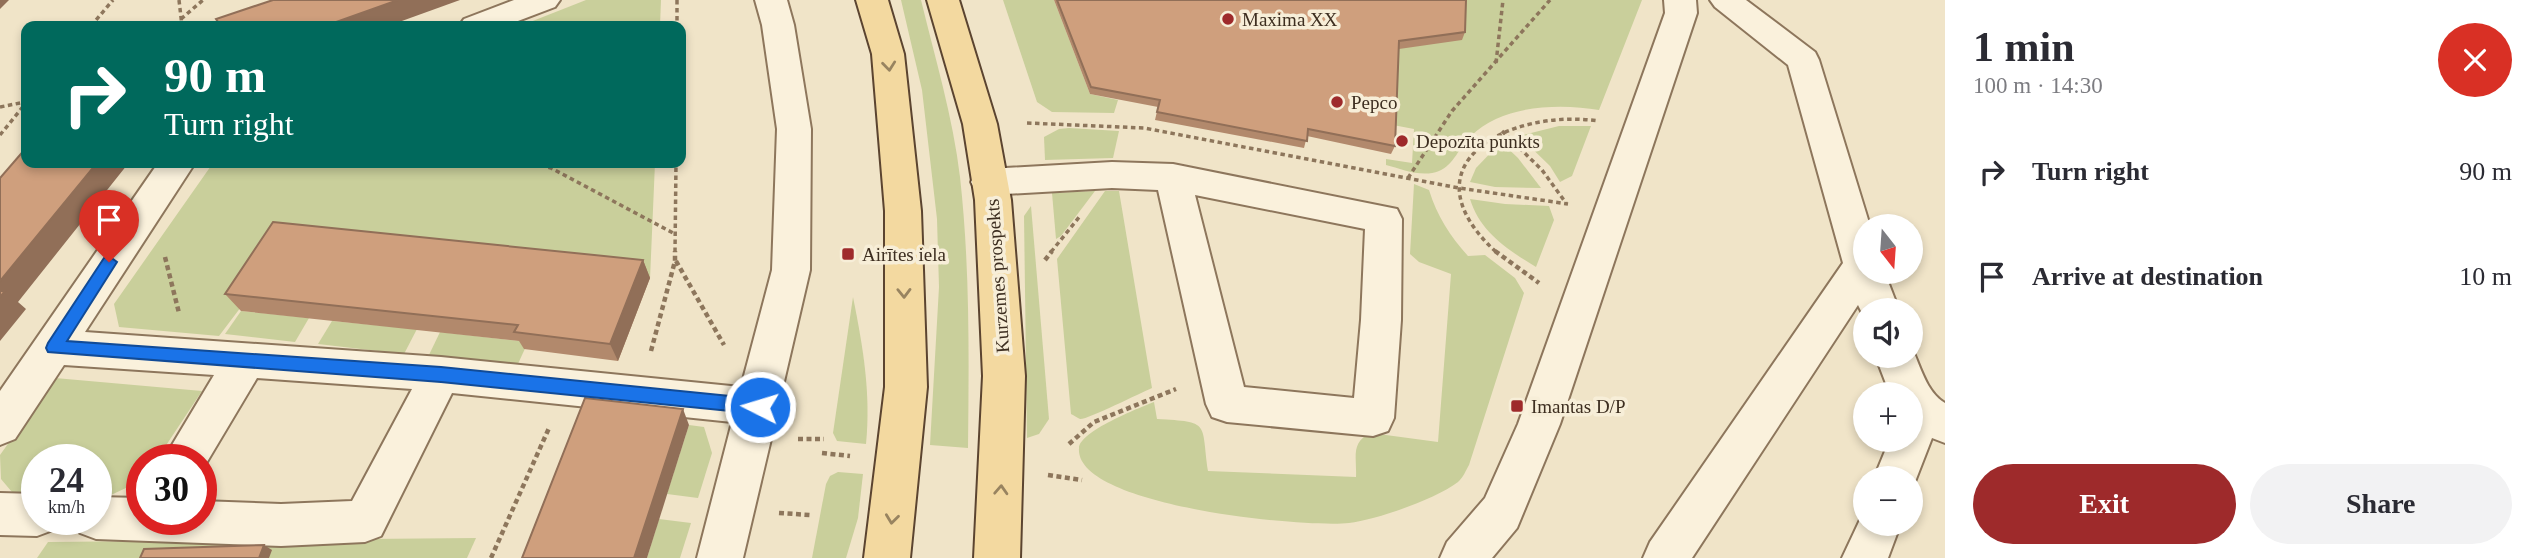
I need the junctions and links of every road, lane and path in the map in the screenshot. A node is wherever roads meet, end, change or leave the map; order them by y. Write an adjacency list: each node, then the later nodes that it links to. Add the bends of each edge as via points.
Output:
1 (113, 0): 14 (path)
2 (179, 0): 13 (path)
3 (203, 0): 13 (path)
4 (544, 0): 15 (street)
5 (677, 0): 16 (path)
6 (771, 0): 49 (street, via 794,129 792,257)
7 (872, 0): 63 (main road, one-way to 63, via 888,54 902,211 906,387)
8 (943, 0): 30 (main road, Kurzemes prospekts, via 979,124)
9 (1503, 0): 17 (path)
10 (1550, 0): 17 (path)
11 (1680, 0): 65 (street, via 1681,13 1539,424 1501,513)
12 (1726, 0): 36 (street, via 1803,60)
13 (181, 19)
14 (95, 21)
15 (488, 21)
16 (677, 21)
17 (1496, 64): 29 (path, via 1452,111)
18 (21, 103): 19 (path)
19 (0, 107)
20 (21, 108): 24 (path)
21 (1027, 123): 29 (path, via 1144,128)
22 (1609, 124): 23 (path, via 1586,118 1552,118)
23 (1502, 131): 31 (path, via 1465,166); 33 (path, via 1542,170)
24 (0, 134)
25 (173, 168): 32 (street)
26 (551, 168): 37 (path)
27 (676, 168): 37 (path)
28 (1173, 177): 30 (street, via 1112,175); 45 (street); 45 (street, via 1384,219 1373,418 1227,404)
29 (1408, 178): 31 (path)
30 (989, 182): 64 (main road, Kurzemes prospekts, one-way to 30, via 1004,376)
31 (1459, 188): 33 (path); 41 (path, via 1464,213 1481,237 1503,259)
32 (151, 198): 42 (street); 43 (path)
33 (1566, 203): 34 (path)
34 (1578, 208)
35 (1084, 211): 38 (path)
36 (1853, 231)
37 (676, 234): 39 (path)
38 (1045, 260)
39 (676, 261): 48 (path); 49 (path)
40 (1853, 280): 66 (street)
41 (1548, 288)
42 (54, 348): 43 (street); 50 (street)
43 (190, 358): 44 (street)
44 (245, 362): 46 (street); 52 (street)
45 (1220, 373): 51 (path, via 1094,422)
46 (441, 374): 47 (street); 59 (street, via 365,521)
47 (567, 388): 48 (street); 61 (path)
48 (640, 396): 49 (street)
49 (760, 407): 62 (street)
50 (0, 426)
51 (1069, 443)
52 (196, 444)
53 (822, 453): 54 (path)
54 (854, 456)
55 (1043, 475): 56 (path)
56 (1082, 480)
57 (0, 514): 58 (street)
58 (21, 515)
59 (217, 523)
60 (1873, 536): 67 (street)
61 (491, 558)
62 (720, 558)
63 (887, 558)
64 (997, 558)
65 (1463, 558)
66 (1667, 558)
67 (1865, 558)

